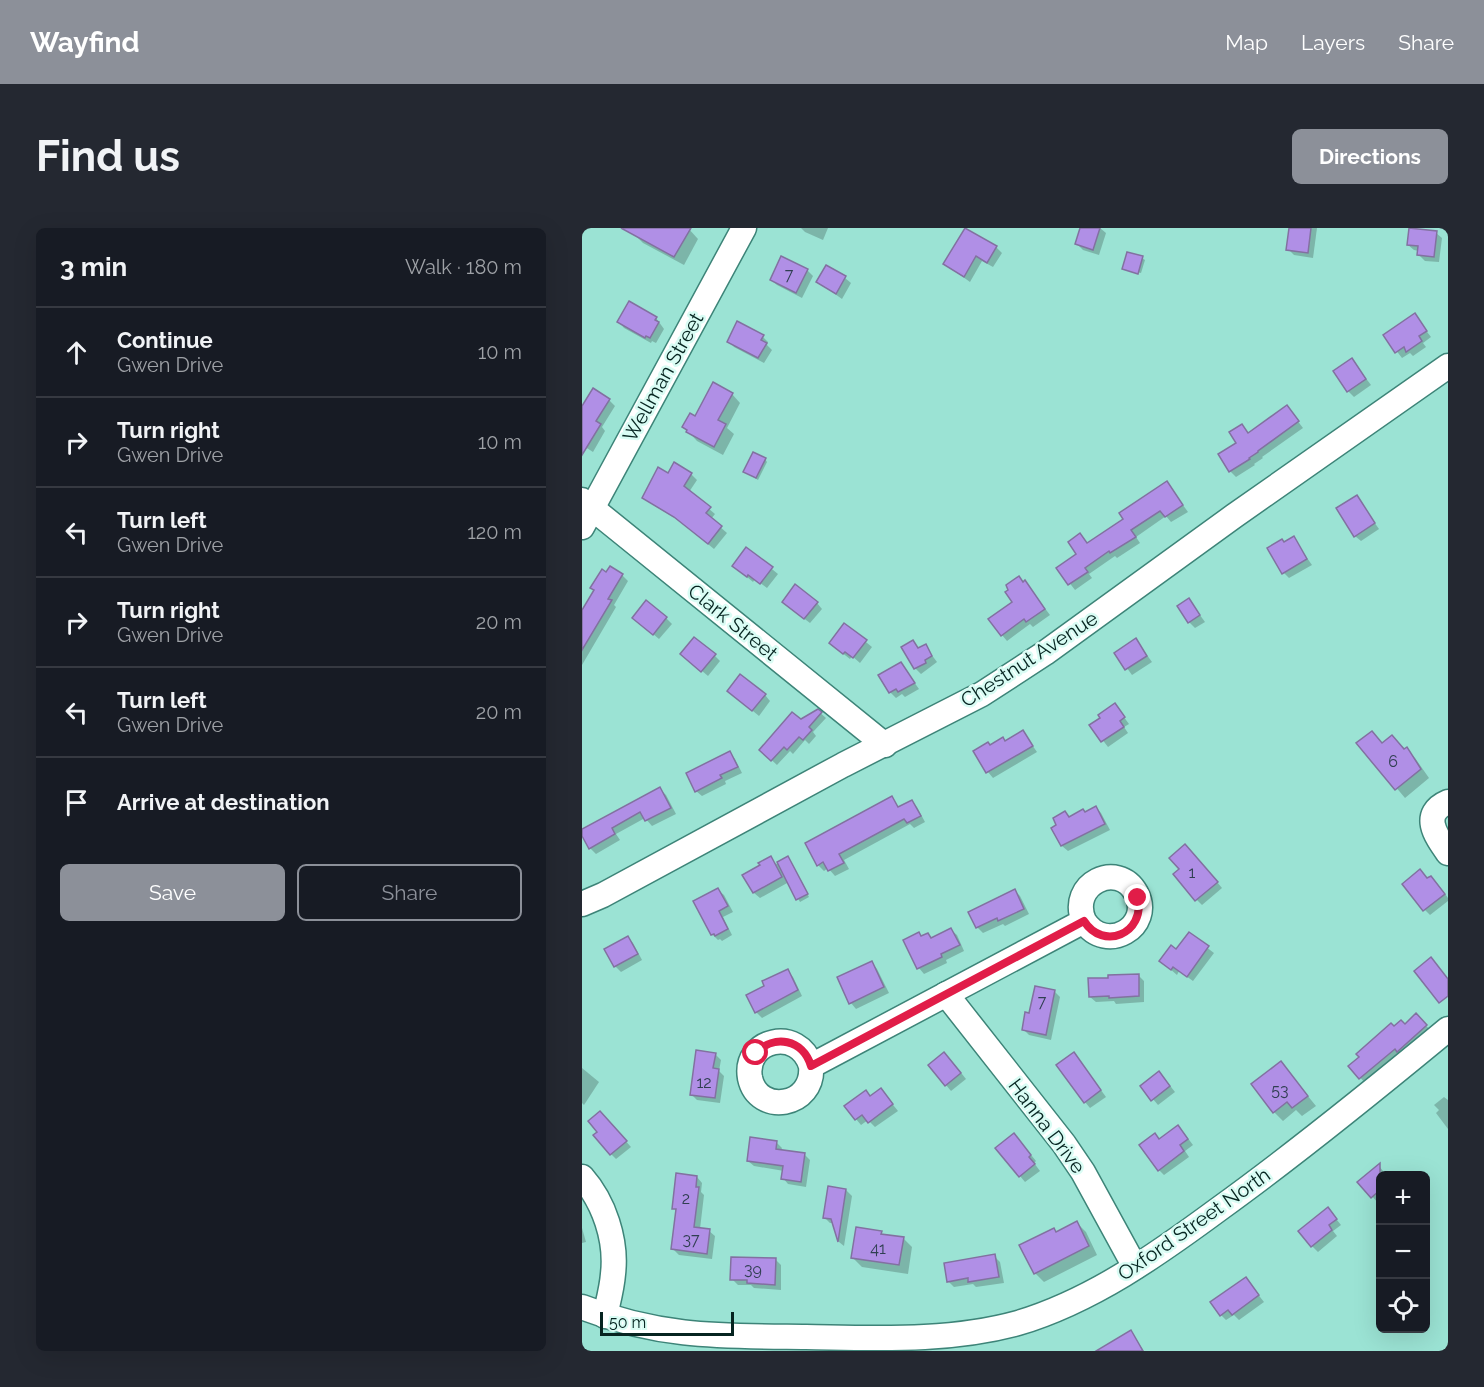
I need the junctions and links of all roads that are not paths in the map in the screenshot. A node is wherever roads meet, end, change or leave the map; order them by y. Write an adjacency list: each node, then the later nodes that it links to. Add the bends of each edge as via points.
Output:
1 (744, 228): 3 (street, Wellman Street)
2 (1448, 366): 4 (street, Chestnut Avenue, via 1045,653 982,694)
3 (585, 511): 4 (street, Clark Street)
4 (885, 745): 7 (street, Chestnut Avenue)
5 (1448, 802): 6 (street, via 1437,809 1432,823)
6 (1448, 853)
7 (582, 904)
8 (1084, 921): 9 (street)
9 (946, 994): 11 (street); 13 (street, Hanna Drive, via 1064,1144)
10 (1448, 1029): 13 (street, Oxford Street North, via 1302,1147)
11 (811, 1066)
12 (582, 1177): 15 (street, via 599,1200 613,1253 614,1273)
13 (1135, 1267): 17 (street, Oxford Street North, via 1061,1307 1008,1325 976,1332)
14 (582, 1307): 15 (street, Oxford Street North)
15 (605, 1316): 16 (street, Oxford Street North, via 674,1333)
16 (779, 1344): 17 (street, Oxford Street North)
17 (840, 1344)

